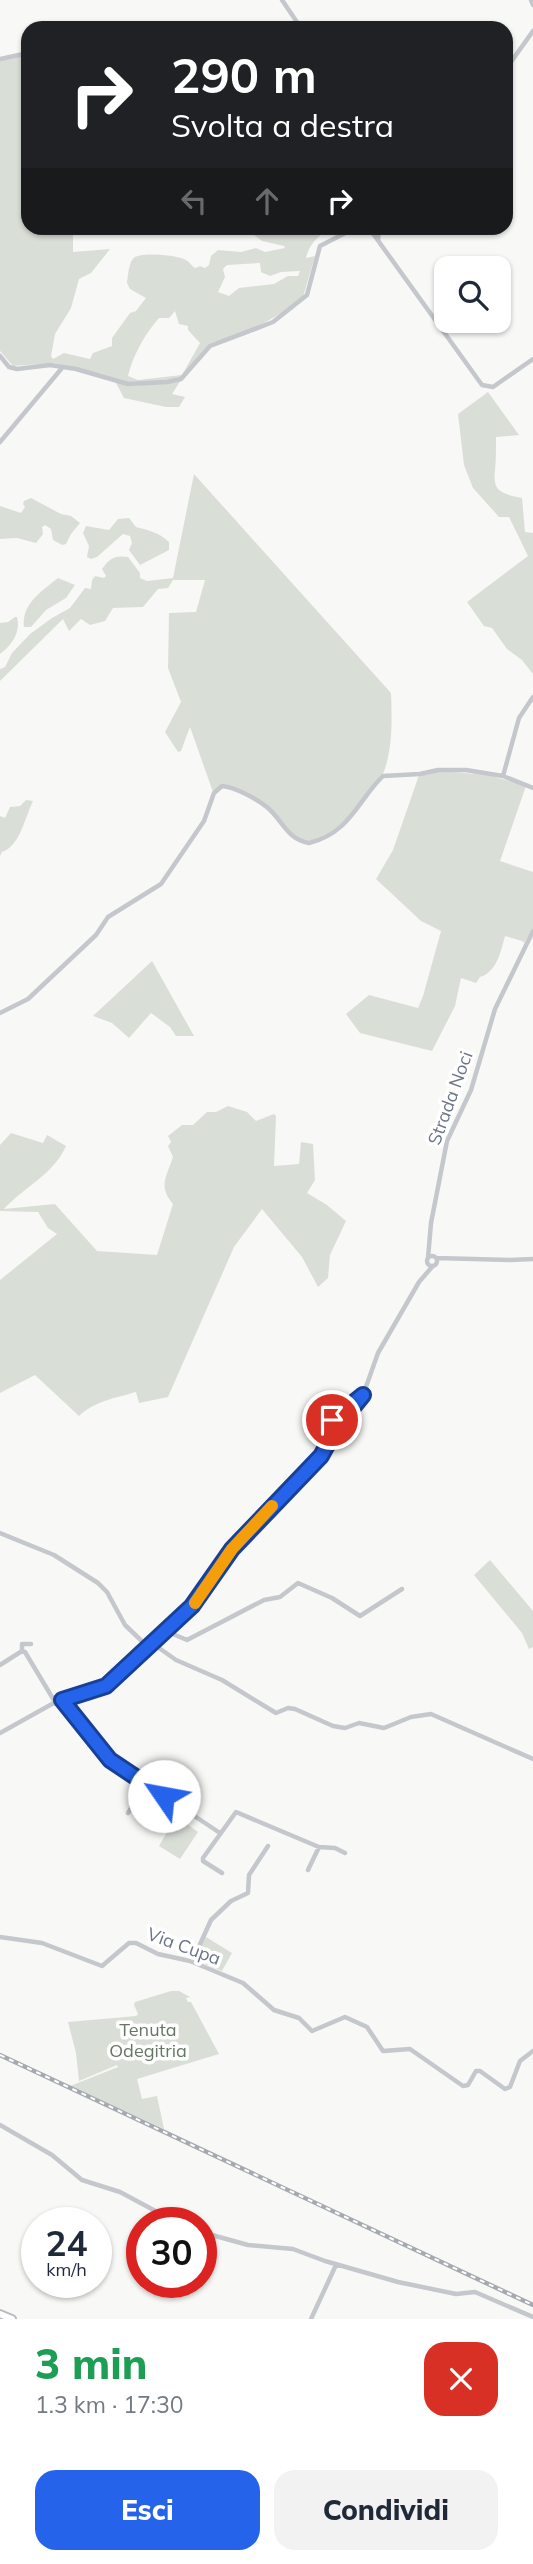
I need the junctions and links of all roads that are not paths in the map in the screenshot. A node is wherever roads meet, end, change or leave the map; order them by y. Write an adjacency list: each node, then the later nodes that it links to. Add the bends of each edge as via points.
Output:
1 (282, 0): 2 (street)
2 (296, 21)
3 (533, 31): 6 (street)
4 (21, 54): 5 (street)
5 (0, 59)
6 (513, 59)
7 (341, 235): 13 (street, via 320,246 307,295 272,322 210,346 181,379 128,384)
8 (374, 235): 10 (street)
9 (378, 235): 10 (street)
10 (378, 240): 12 (street, via 482,385 493,387)
11 (0, 356): 13 (street, via 17,369)
12 (533, 359)
13 (63, 368): 14 (street)
14 (0, 442)
15 (533, 697): 16 (street, via 519,718)
16 (503, 776): 17 (street); 19 (street, via 445,770 383,776 350,819 309,843 294,838 265,806 222,786 161,884 108,917 96,935 28,999)
17 (533, 788)
18 (533, 931): 20 (street, Strada Noci, via 506,982 471,1090 447,1141)
19 (0, 1013)
20 (429, 1244): 21 (street, via 436,1254); 23 (street, Strada Noci)
21 (452, 1258): 22 (street); 23 (street)
22 (533, 1259)
23 (432, 1261): 26 (street, Strada Noci, via 378,1353 363,1395 325,1449 232,1549 197,1601)
24 (0, 1534): 28 (street, via 54,1555 98,1583 125,1625)
25 (402, 1589): 26 (street, via 360,1616 298,1583 280,1597 264,1600 187,1640)
26 (166, 1631): 28 (street, Strada Noci)
27 (30, 1644): 29 (street, via 22,1644)
28 (150, 1645): 31 (street, Strada Noci, via 106,1686); 34 (street, via 276,1713 295,1709 345,1728 359,1723 382,1728 431,1714)
29 (22, 1651): 30 (street); 32 (street)
30 (0, 1665)
31 (62, 1700): 32 (street, Strada Noci); 35 (street, via 110,1760)
32 (55, 1703): 33 (street, Strada Noci)
33 (0, 1733)
34 (533, 1759)
35 (146, 1784): 36 (street); 37 (street)
36 (128, 1813)
37 (220, 1833): 39 (street, via 237,1812); 42 (street, via 203,1860)
38 (268, 1846): 44 (street, via 249,1875 248,1893 231,1901 211,1920)
39 (319, 1847): 40 (street); 41 (street)
40 (345, 1853)
41 (308, 1870)
42 (222, 1873)
43 (0, 1937): 44 (street, Via Cupa, via 42,1943 102,1965 131,1942)
44 (191, 1962): 45 (street, Via Cupa, via 243,1983 274,2010 299,2018 312,2031 345,2017 367,2028 383,2051 410,2049 463,2086 480,2071 505,2089 510,2087 520,2061)
45 (532, 2054)
46 (0, 2125): 47 (street, via 52,2155 82,2180)
47 (148, 2207)
48 (217, 2236): 49 (street, via 293,2249)
49 (336, 2265): 51 (street, via 456,2294 475,2292); 53 (street)
50 (0, 2314): 52 (main road)
51 (533, 2317)
52 (12, 2319)
53 (311, 2319)

